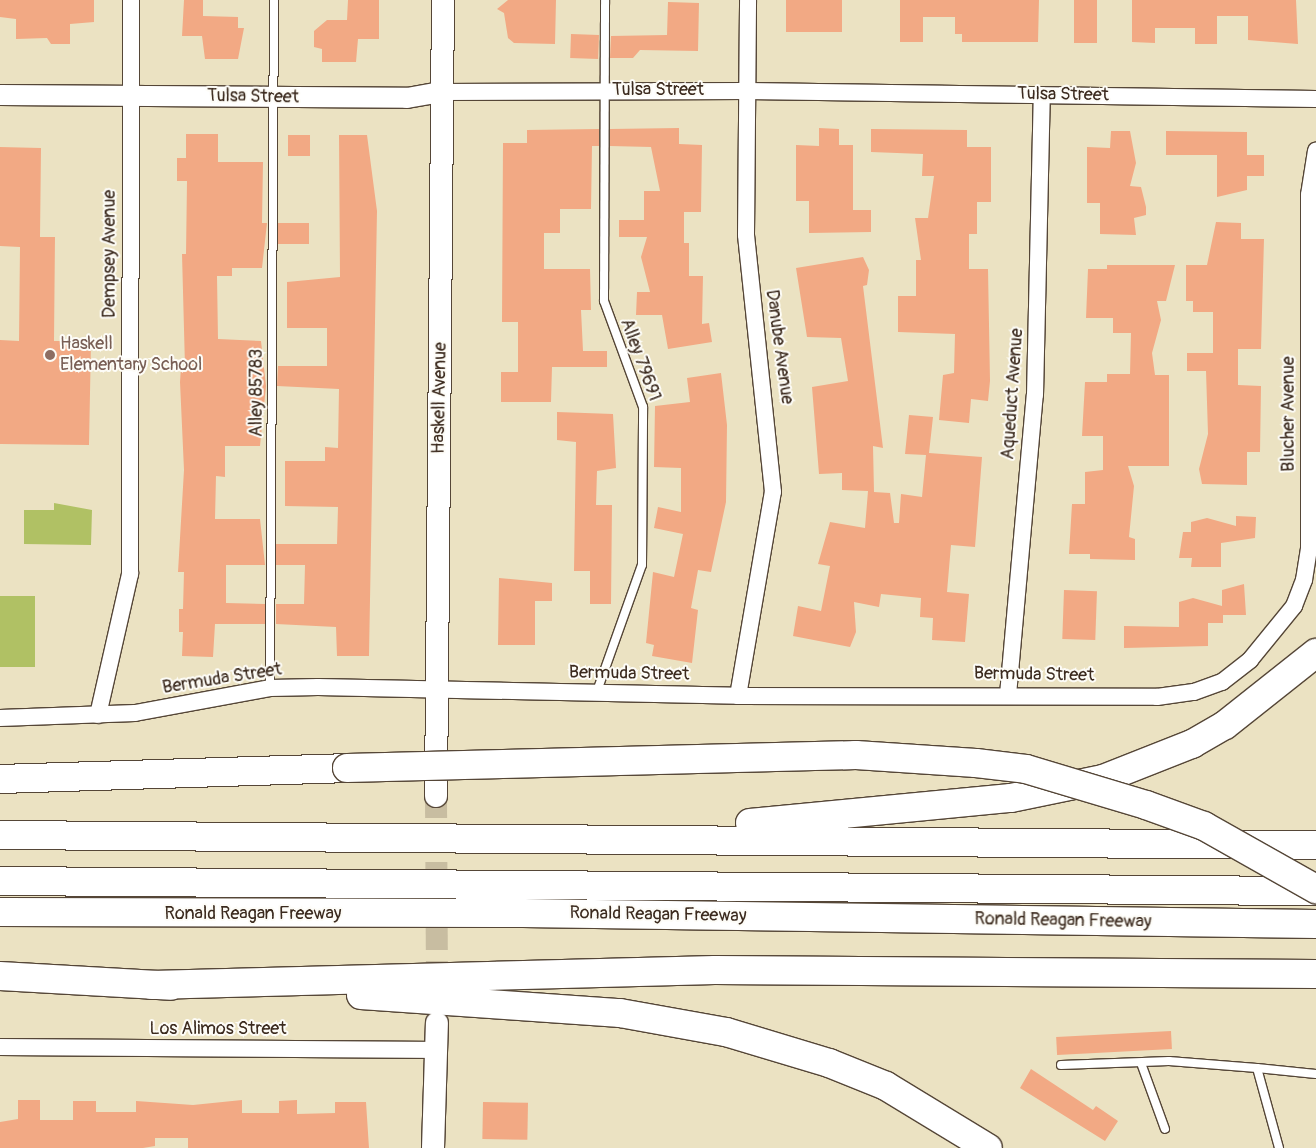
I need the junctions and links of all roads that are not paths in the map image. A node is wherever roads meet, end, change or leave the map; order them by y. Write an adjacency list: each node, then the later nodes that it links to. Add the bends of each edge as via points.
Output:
1 (131, 0): 10 (street, Dempsey Avenue)
2 (274, 0): 12 (lane, Alley 85783)
3 (443, 0): 8 (main road, Haskell Avenue)
4 (605, 0): 6 (lane, Alley 79691)
5 (748, 0): 7 (street, Danube Avenue)
6 (604, 90): 7 (street, Tulsa Street); 8 (street, Tulsa Street); 19 (lane, Alley 79691, via 604,301 643,407 642,565)
7 (747, 90): 11 (street, Tulsa Street); 21 (street, Danube Avenue, via 750,293 770,428 774,492)
8 (441, 92): 12 (street, Tulsa Street, via 407,98); 18 (main road, Haskell Avenue)
9 (0, 95): 10 (street, Tulsa Street)
10 (130, 95): 12 (street, Tulsa Street); 22 (street, Dempsey Avenue, via 130,574)
11 (1042, 95): 13 (street, Tulsa Street); 20 (street, Aqueduct Avenue, via 1035,395)
12 (274, 97): 17 (lane, Alley 85783)
13 (1316, 99)
14 (1316, 151): 16 (street, Blucher Avenue, via 1309,195 1309,549 1294,606)
15 (1316, 653): 27 (highway, via 1225,725 1192,744 1103,779 1011,798)
16 (1250, 660): 20 (street, Bermuda Street, via 1222,682 1194,692 1157,697)
17 (270, 688): 18 (street, Bermuda Street); 22 (street, Bermuda Street, via 136,713)
18 (437, 688): 19 (street, Bermuda Street); 25 (main road, Haskell Avenue)
19 (596, 694): 21 (street, Bermuda Street)
20 (1008, 694): 21 (street, Bermuda Street)
21 (738, 696)
22 (98, 715): 23 (street, Bermuda Street)
23 (0, 718)
24 (0, 778): 30 (highway, bridge, via 856,755 976,763 1026,769 1146,804 1204,826)
25 (436, 796)
26 (0, 835): 27 (highway)
27 (608, 837): 28 (highway)
28 (1316, 845)
29 (0, 881): 30 (highway)
30 (1316, 890)
31 (0, 912): 32 (highway, Ronald Reagan Freeway, via 523,913)
32 (1316, 924)
33 (1316, 974): 35 (highway, via 715,970)
34 (0, 976): 35 (highway)
35 (152, 985): 45 (highway, via 568,1008 674,1021 829,1062 886,1086)
36 (437, 1023): 38 (main road)
37 (0, 1047): 38 (street, Los Alimos Street)
38 (435, 1050): 44 (main road)
39 (1141, 1062): 40 (lane); 41 (lane); 43 (lane)
40 (1061, 1065)
41 (1257, 1068): 42 (lane); 46 (lane)
42 (1316, 1074)
43 (1165, 1128)
44 (433, 1148)
45 (988, 1148)
46 (1280, 1148)

